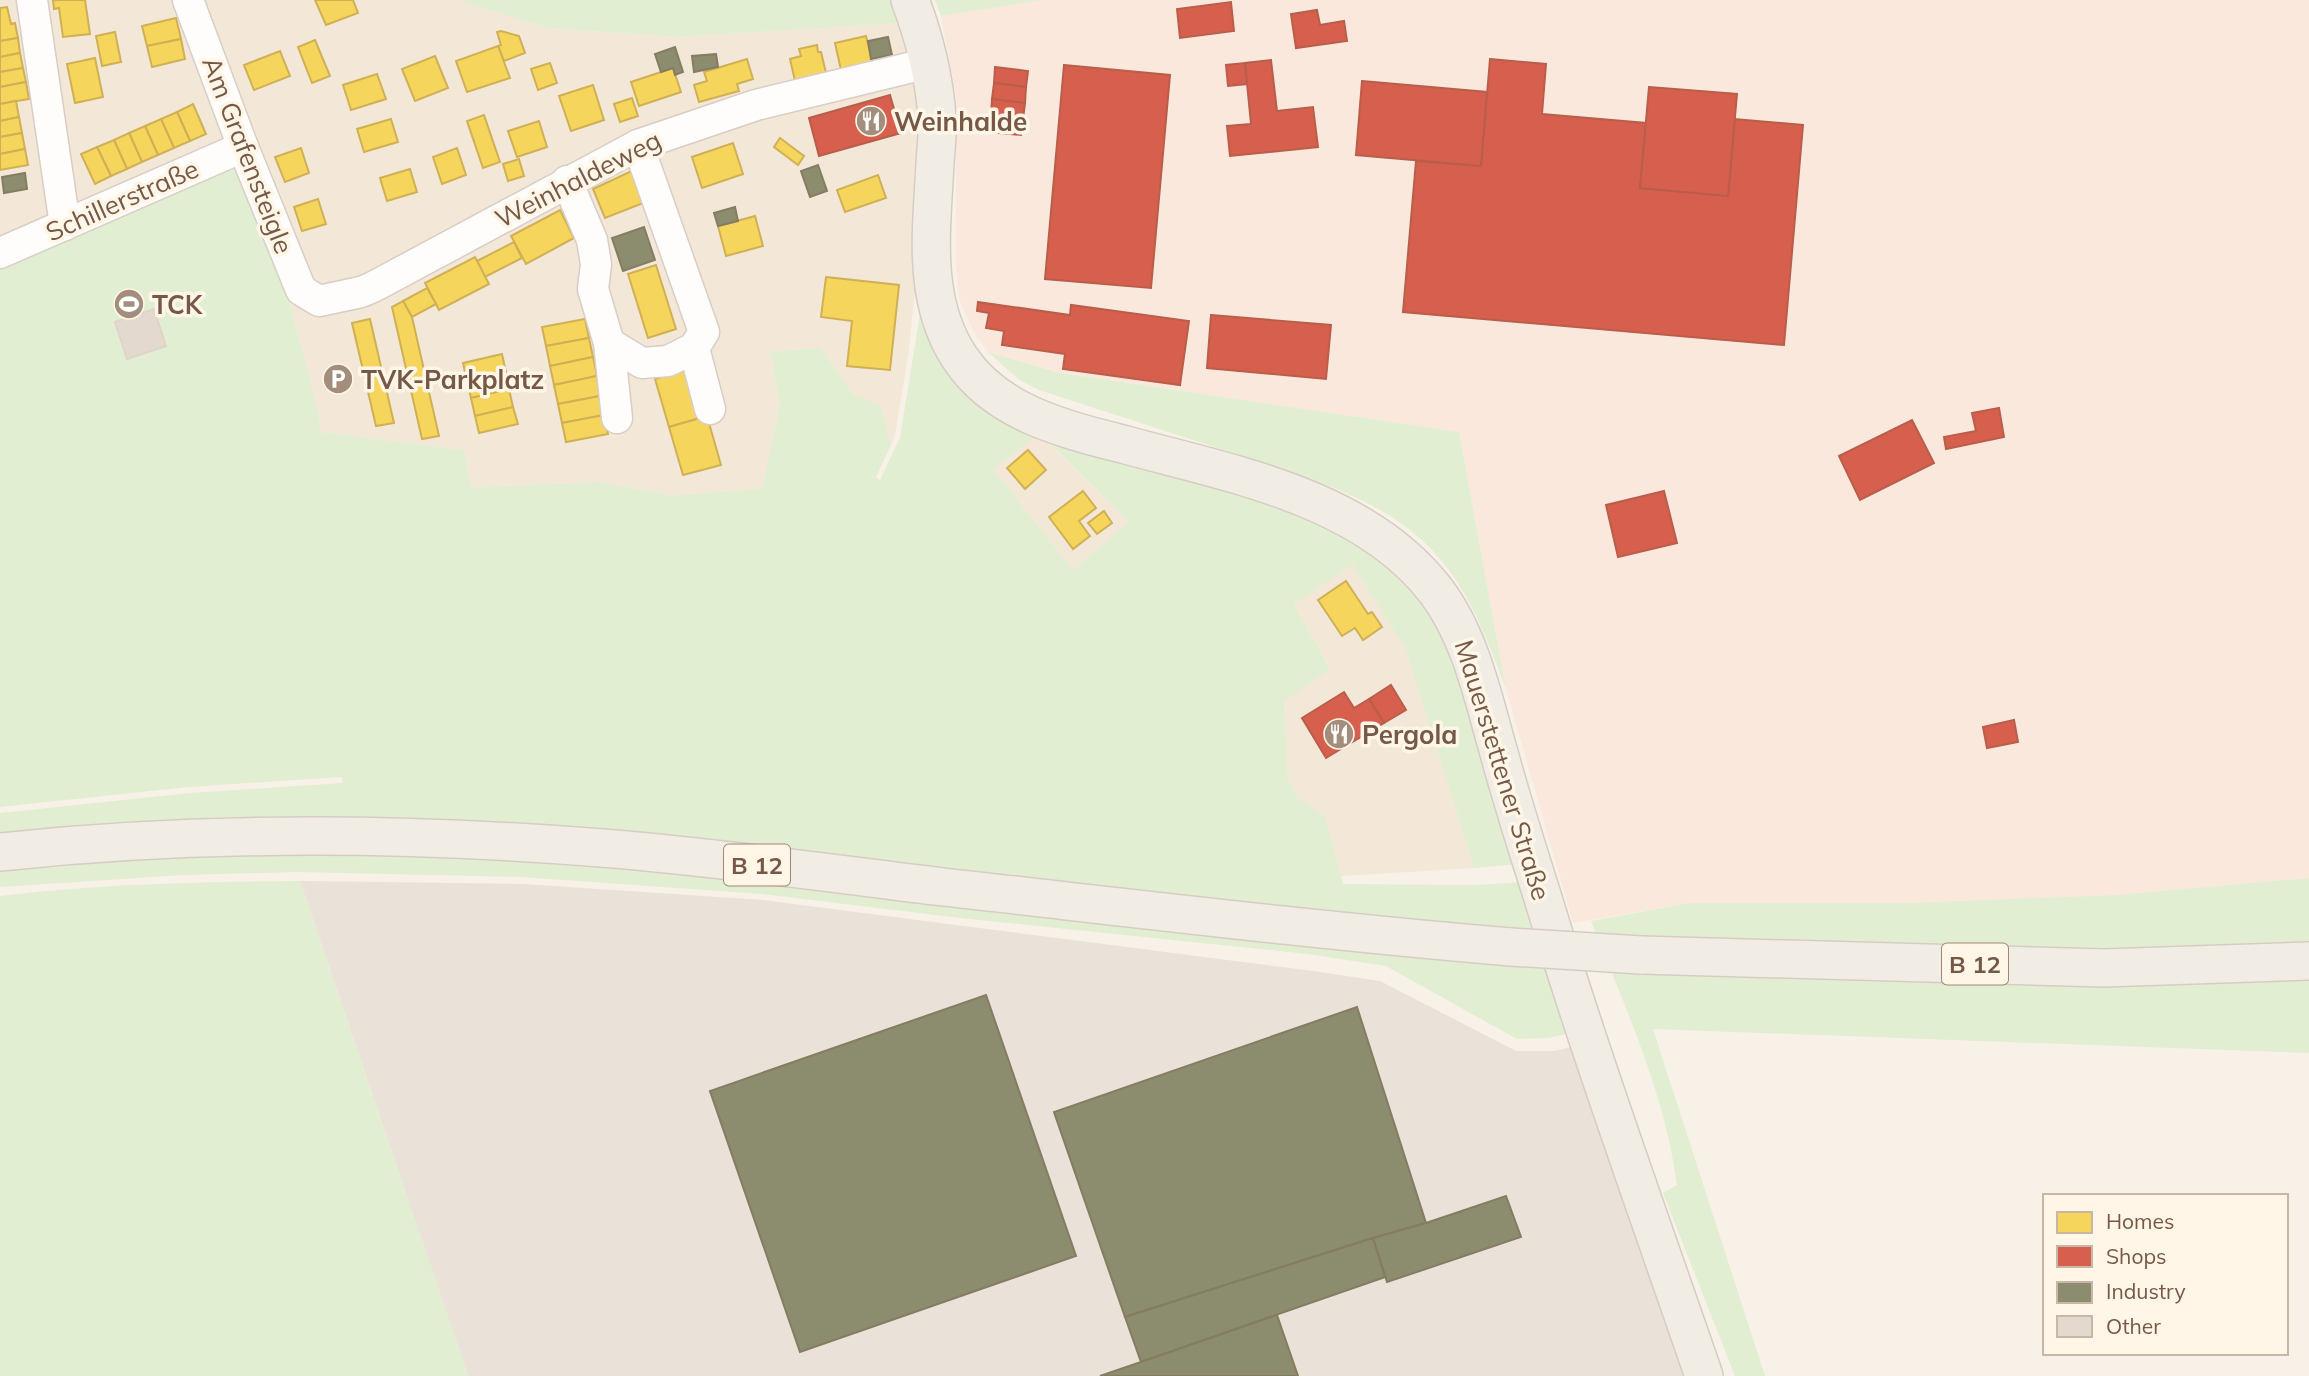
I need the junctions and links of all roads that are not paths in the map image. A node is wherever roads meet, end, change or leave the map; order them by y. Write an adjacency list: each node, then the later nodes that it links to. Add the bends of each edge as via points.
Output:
1 (32, 0): 8 (street)
2 (188, 0): 6 (street, Am Grafensteigle)
3 (910, 0): 4 (main road, Mauerstettener Straße)
4 (929, 63): 5 (street, Weinhaldeweg, via 757,106); 17 (main road, Mauerstettener Straße, via 938,120 931,272 939,315 959,357 977,379 1003,401 1049,424 1254,479 1340,514 1381,538 1418,570 1457,624 1481,687 1559,950)
5 (638, 145): 7 (street, Weinhaldeweg); 12 (street, via 704,332)
6 (243, 147): 8 (street, Schillerstraße); 10 (street, Am Grafensteigle, via 301,290)
7 (568, 181): 10 (street, Weinhaldeweg, via 373,287); 11 (street, via 592,240 596,264 593,289)
8 (65, 225): 9 (street, Schillerstraße)
9 (0, 253)
10 (319, 301)
11 (609, 343): 12 (street, via 642,363 668,361); 14 (street)
12 (694, 348): 13 (street)
13 (710, 409)
14 (617, 418)
15 (0, 852): 16 (main road, B 12, bridge, via 212,838 479,840 576,846 1336,932 1511,947 2104,968)
16 (2309, 961)
17 (1704, 1376)

